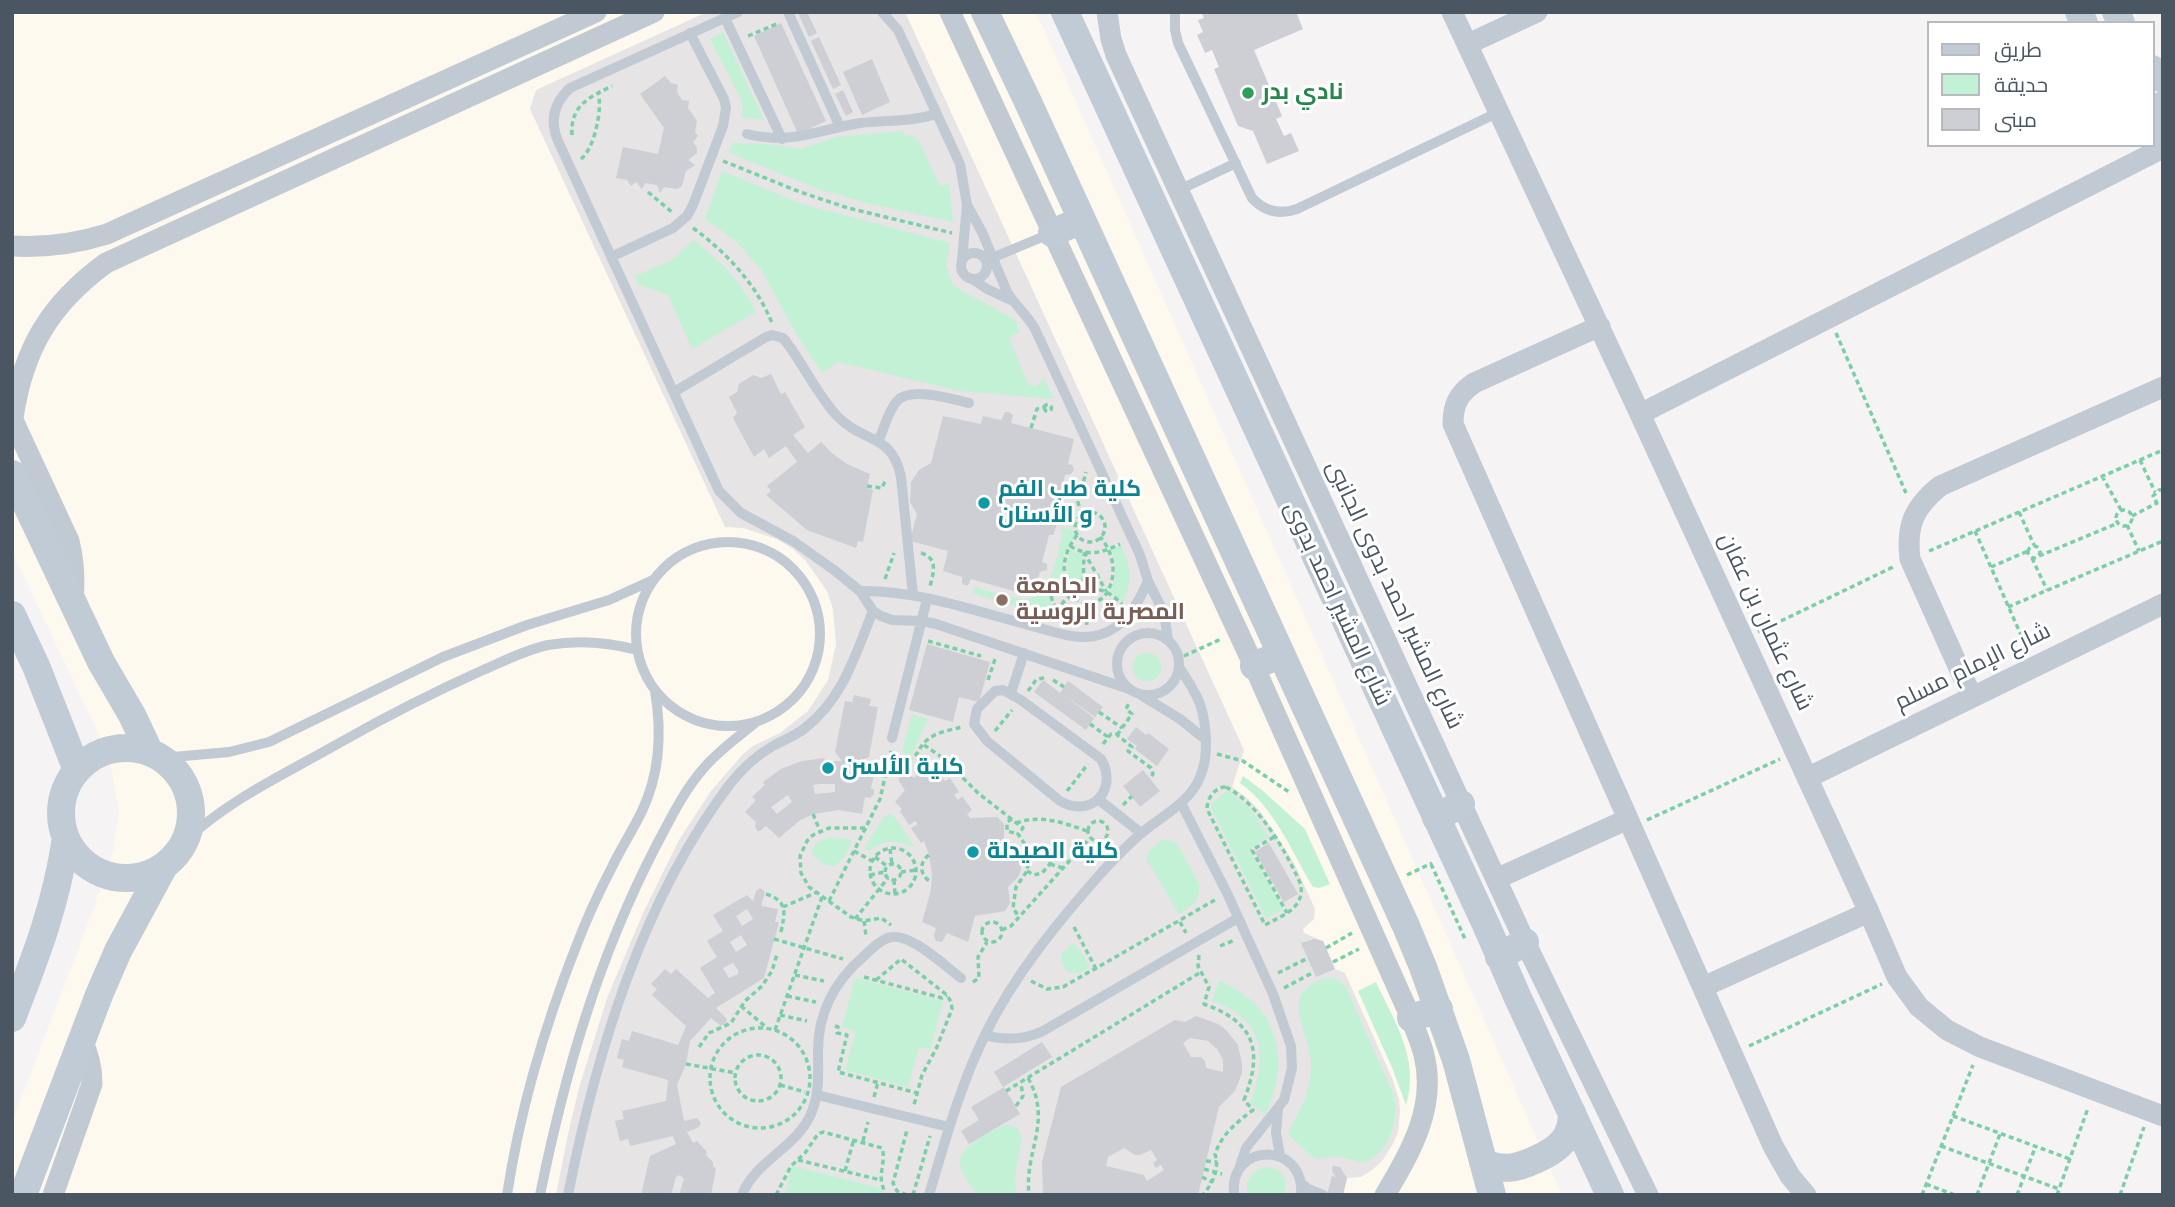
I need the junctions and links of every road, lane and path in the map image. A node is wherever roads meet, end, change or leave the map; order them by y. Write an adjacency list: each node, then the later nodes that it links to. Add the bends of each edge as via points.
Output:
1 (596, 12): 13 (street)
2 (654, 12): 17 (street)
3 (738, 12): 14 (lane)
4 (882, 12): 23 (lane, via 898,30)
5 (950, 12): 40 (street)
6 (985, 12): 39 (street)
7 (1065, 12): 155 (street, شارع المشير احمد بدوى)
8 (1108, 12): 35 (street, شارع المشير احمد بدوى الجانبى, via 1116,55)
9 (1175, 12): 33 (lane, via 1178,43)
10 (1452, 12): 18 (street, شارع عثمان بن عفان)
11 (1537, 12): 18 (street)
12 (789, 15): 16 (path); 24 (lane)
13 (574, 17): 17 (street); 42 (street, via 107,234 61,246)
14 (724, 18): 15 (lane); 16 (lane)
15 (690, 33): 31 (lane, via 726,108); 34 (lane, via 562,95 554,112 554,132)
16 (736, 41): 27 (lane)
17 (586, 43): 56 (street, via 106,263 65,297 48,318 24,366)
18 (1468, 44): 22 (street, شارع عثمان بن عفان)
19 (623, 82): 20 (path)
20 (598, 93): 26 (path, via 578,108); 32 (path, via 600,107 591,149)
21 (2158, 107): 28 (street)
22 (1499, 112): 33 (lane, via 1289,212 1257,204); 49 (street, شارع عثمان بن عفان)
23 (936, 114): 24 (lane); 37 (lane, via 960,164)
24 (840, 127): 27 (lane)
25 (747, 134): 27 (lane)
26 (572, 139)
27 (782, 139)
28 (2163, 139)
29 (2163, 148): 48 (street)
30 (576, 149): 32 (path)
31 (711, 157): 38 (lane); 41 (path, via 848,208)
32 (581, 159): 34 (path, via 589,179)
33 (1236, 163): 35 (lane)
34 (577, 184): 43 (lane)
35 (1179, 190): 153 (street, شارع المشير احمد بدوى الجانبى)
36 (648, 192): 38 (path)
37 (967, 205): 41 (lane); 44 (lane)
38 (683, 220): 43 (lane); 50 (path, via 743,273)
39 (1082, 220): 40 (street); 124 (street)
40 (1052, 233): 44 (lane); 116 (street)
41 (966, 236): 45 (lane)
42 (12, 246)
43 (611, 257): 52 (lane)
44 (989, 259): 45 (lane, via 974,253); 46 (lane, via 984,274); 47 (lane)
45 (962, 260): 46 (lane, via 963,273)
46 (971, 278): 47 (lane)
47 (1013, 301): 82 (lane, via 1035,329)
48 (1830, 318): 55 (street); 71 (path)
49 (1600, 327): 55 (street, شارع عثمان بن عفان); 158 (street, via 1474,383 1457,400 1453,424)
50 (777, 335): 52 (lane, via 766,337); 58 (lane, via 840,419)
51 (2163, 387): 71 (street, via 1940,486)
52 (674, 392): 99 (lane, via 725,499 807,550)
53 (969, 403): 58 (lane, via 907,394 897,401)
54 (1057, 405): 57 (path, via 1037,409)
55 (1640, 414): 119 (street, شارع عثمان بن عفان)
56 (12, 418): 105 (street, via 69,541 74,561)
57 (1031, 428)
58 (878, 442): 79 (lane, via 897,460)
59 (2163, 450): 60 (path)
60 (2140, 460): 64 (path); 67 (path)
61 (1087, 466): 72 (path, via 1078,503)
62 (888, 472): 65 (path, via 882,488)
63 (12, 474): 105 (street)
64 (2102, 476): 69 (path); 70 (path)
65 (867, 486)
66 (2163, 490): 67 (path)
67 (2155, 492): 68 (path)
68 (2160, 503): 73 (path)
69 (2121, 510): 73 (path); 76 (path)
70 (2019, 512): 78 (path); 84 (path)
71 (1915, 513): 92 (street)
72 (1082, 514): 75 (path); 81 (path, via 1092,512 1101,517)
73 (2132, 516): 77 (path)
74 (1059, 518): 75 (path)
75 (1076, 522): 80 (path)
76 (2118, 523): 77 (path); 90 (path)
77 (2127, 525): 88 (path)
78 (1975, 531): 92 (path); 93 (path)
79 (906, 532): 100 (path, via 890,561); 102 (lane)
80 (1077, 535): 81 (path, via 1088,541); 85 (path)
81 (1100, 537): 86 (path)
82 (1132, 538): 86 (path); 96 (lane)
83 (2163, 541): 88 (path)
84 (2034, 545): 87 (path); 90 (path, via 2040,548)
85 (1070, 546): 89 (path); 94 (path)
86 (1109, 549): 89 (path); 101 (path, via 1113,572)
87 (2028, 551): 91 (path); 93 (path)
88 (2139, 551): 98 (path)
89 (1084, 552): 97 (path); 101 (path)
90 (2039, 555): 91 (path)
91 (2032, 558): 98 (path)
92 (1910, 559): 119 (path); 133 (street)
93 (1991, 568): 108 (path)
94 (1065, 578): 103 (path); 109 (path, via 1051,591)
95 (653, 580): 122 (lane, via 636,626); 135 (lane, via 683,554 721,542 760,548 794,569 818,616 819,643 813,669 800,692); 146 (lane, via 609,600 443,657 270,742 229,752)
96 (1148, 581): 111 (lane); 121 (lane, via 1164,612)
97 (1083, 590): 101 (path); 103 (path)
98 (2047, 590): 108 (path)
99 (860, 591): 100 (lane); 110 (lane)
100 (883, 591): 102 (lane)
101 (1108, 593): 106 (path, via 1100,601); 111 (path)
102 (913, 595): 104 (lane)
103 (1072, 595): 106 (path); 109 (path)
104 (927, 599): 113 (lane); 115 (lane)
105 (73, 602): 146 (street, via 101,662)
106 (1085, 603): 117 (path)
107 (2163, 604): 128 (street, شارع الإمام مسلم)
108 (2008, 607): 128 (path)
109 (1057, 608): 115 (path)
110 (873, 611): 113 (lane, via 892,620); 295 (lane, via 849,673 828,706 797,734 748,763 716,803 680,862 609,1030)
111 (1132, 611): 114 (lane)
112 (12, 615): 125 (street)
113 (922, 621): 118 (lane); 123 (lane)
114 (1118, 625): 117 (lane); 120 (lane)
115 (1049, 630): 117 (lane)
116 (1238, 632): 126 (path); 127 (street)
117 (1088, 637)
118 (917, 639): 129 (path, via 995,660); 141 (lane)
119 (1744, 639): 145 (street, شارع عثمان بن عفان)
120 (1129, 640): 121 (lane, via 1148,633); 131 (lane, via 1117,664 1120,678)
121 (1168, 640): 126 (lane)
122 (637, 650): 130 (lane); 167 (lane, via 583,642 530,650 374,723 234,802)
123 (1024, 653): 131 (lane); 132 (lane)
124 (1281, 654): 127 (street); 191 (street)
125 (24, 661): 148 (street)
126 (1179, 662): 131 (lane, via 1177,676 1166,690 1148,695); 142 (lane, via 1200,706)
127 (1254, 666): 150 (street)
128 (2035, 667): 133 (street, شارع الإمام مسلم)
129 (986, 684)
130 (655, 691): 135 (lane, via 690,719 734,727); 293 (lane, via 659,732 650,791 563,980 528,1096)
131 (1134, 692): 138 (path, via 1126,709 1132,714); 142 (lane)
132 (1011, 693): 136 (lane, via 995,691 977,709); 151 (lane, via 1101,759 1107,780)
133 (1972, 697): 149 (street, شارع الإمام مسلم)
134 (1099, 712): 138 (path)
135 (757, 722): 294 (lane, via 719,752 687,789 624,912 576,1043)
136 (974, 724): 143 (path, via 933,735); 151 (lane, via 987,741 1060,802 1080,807)
137 (1090, 724): 140 (path)
138 (1122, 728): 139 (path)
139 (1117, 735)
140 (1109, 737)
141 (892, 738): 147 (path)
142 (1205, 739): 144 (lane)
143 (924, 745): 147 (path, via 914,758); 156 (path)
144 (1205, 751): 150 (path, via 1237,758 1291,793); 152 (lane, via 1202,774)
145 (1796, 752): 149 (street, شارع عثمان بن عفان); 158 (path)
146 (155, 755): 148 (street, via 133,748 110,750 88,759); 167 (street, via 174,769 189,796 191,812)
147 (890, 760): 159 (path, via 880,799)
148 (77, 770): 165 (street, via 61,802)
149 (1807, 778): 200 (street, شارع عثمان بن عفان)
150 (1312, 796): 208 (street)
151 (1098, 799): 162 (lane)
152 (1181, 803): 162 (lane); 194 (lane)
153 (1461, 804): 155 (street); 188 (street, شارع المشير احمد بدوى الجانبى)
154 (813, 814): 160 (path)
155 (1436, 818): 171 (street, شارع المشير احمد بدوى)
156 (1012, 819): 157 (path); 163 (path, via 1007,831)
157 (1016, 823): 161 (path, via 1052,820); 163 (path, via 1023,828)
158 (1630, 823): 188 (street); 232 (street)
159 (865, 828): 160 (path); 170 (path)
160 (820, 831): 193 (path, via 807,841 800,856 804,880)
161 (1087, 831): 166 (path); 166 (path, via 1097,821 1106,825 1104,839)
162 (1142, 833): 201 (lane)
163 (1018, 834): 169 (path)
164 (1274, 837): 202 (path, via 1300,885 1299,902); 202 (path, via 1252,850); 202 (path, via 1237,793 1221,787 1210,798 1209,812 1265,925)
165 (66, 838): 180 (street, via 83,862 108,876 137,877); 240 (street, via 49,920)
166 (1090, 838): 181 (path)
167 (184, 842): 180 (street)
168 (890, 848): 175 (path); 179 (path); 182 (path, via 910,855)
169 (1028, 849): 174 (path); 178 (path, via 1044,849)
170 (854, 851): 175 (path); 198 (path)
171 (1452, 853): 191 (path); 216 (street, شارع المشير احمد بدوى)
172 (929, 855): 182 (path)
173 (1020, 855): 174 (path)
174 (1028, 855): 177 (path)
175 (873, 859): 179 (path); 186 (path)
176 (1022, 863): 177 (path)
177 (1028, 863): 183 (path)
178 (1050, 864): 181 (path); 183 (path, via 1042,873)
179 (890, 865): 184 (path); 185 (path)
180 (164, 866): 246 (street, via 118,951)
181 (1063, 868): 203 (path)
182 (919, 870): 185 (path); 190 (path); 196 (path, via 908,889)
183 (1027, 871): 203 (path, via 1015,892 1013,910)
184 (884, 872): 186 (path); 187 (path)
185 (901, 872): 189 (path)
186 (870, 875): 192 (path)
187 (888, 878): 189 (path); 192 (path)
188 (1496, 879): 212 (street, شارع المشير احمد بدوى الجانبى)
189 (894, 880): 196 (path)
190 (931, 882)
191 (1387, 885): 238 (street)
192 (878, 890): 196 (path); 205 (path)
193 (816, 893): 197 (path); 199 (path)
194 (1227, 893): 204 (lane); 220 (path)
195 (766, 894): 199 (path)
196 (895, 894)
197 (822, 897): 198 (path); 213 (path)
198 (828, 901): 205 (path)
199 (783, 906): 207 (path)
200 (1869, 912): 226 (street, شارع عثمان بن عفان); 232 (street)
201 (1066, 913): 220 (path); 223 (lane)
202 (1287, 913)
203 (1019, 917): 206 (path)
204 (1238, 918): 229 (lane); 245 (lane, via 1044,1031 1015,1040)
205 (855, 919): 209 (path, via 886,919)
206 (1002, 930): 211 (path, via 998,941); 211 (path, via 995,922 984,925 982,936)
207 (781, 932)
208 (1373, 932): 214 (path); 218 (path); 241 (street)
209 (897, 936): 219 (lane, via 880,942); 227 (lane, via 909,939)
210 (774, 940): 213 (path)
211 (987, 942): 227 (path, via 978,957 978,980 972,983)
212 (1525, 942): 216 (street); 309 (street, شارع المشير احمد بدوى الجانبى)
213 (804, 948): 219 (path); 224 (path)
214 (1326, 948)
215 (777, 954): 237 (path, via 767,979)
216 (1499, 957): 262 (street, شارع المشير احمد بدوى)
217 (1308, 958): 229 (path)
218 (1333, 962)
219 (855, 964): 231 (lane)
220 (1096, 969): 223 (path, via 1052,989)
221 (1201, 972): 253 (path)
222 (1314, 972): 233 (path)
223 (1021, 974): 245 (lane)
224 (795, 975): 231 (path); 235 (path)
225 (864, 977): 230 (path)
226 (1897, 977): 248 (street, شارع عثمان بن عفان, via 1919,1007 1947,1030); 249 (path)
227 (961, 978)
228 (1205, 979): 276 (path, via 1209,987 1204,1004 1238,1023 1250,1040 1254,1061 1244,1100 1253,1110 1224,1135 1214,1154)
229 (1266, 979): 233 (lane)
230 (876, 981): 234 (path, via 942,998); 234 (path, via 901,960)
231 (837, 985): 236 (lane)
232 (1703, 987): 249 (street)
233 (1273, 994): 261 (lane, via 1293,1057 1288,1090)
234 (947, 995): 258 (path, via 952,1009)
235 (787, 996): 236 (path); 239 (path)
236 (827, 1004): 242 (lane)
237 (741, 1006): 243 (path); 247 (path, via 731,1023 709,1033)
238 (1439, 1009): 241 (street); 277 (street)
239 (780, 1015): 242 (path); 244 (path)
240 (12, 1018)
241 (1411, 1018): 306 (street, via 1424,1054 1426,1104 1417,1136)
242 (821, 1024): 258 (path, via 838,1027 837,1033 846,1035 838,1072); 259 (lane, via 819,1072)
243 (767, 1028): 244 (path); 251 (path, via 752,1028 731,1037)
244 (775, 1030): 259 (path, via 792,1039 804,1054)
245 (985, 1035): 267 (lane)
246 (81, 1039): 291 (street); 292 (street, via 93,1068 93,1084)
247 (699, 1047)
248 (1980, 1047): 257 (street, شارع عثمان بن عفان); 264 (path)
249 (1732, 1054): 310 (street, via 1773,1146)
250 (686, 1064): 251 (path)
251 (710, 1068): 252 (path); 259 (path, via 711,1089 720,1109 747,1126 779,1124)
252 (736, 1073): 255 (path, via 740,1093 752,1101 766,1100); 255 (path, via 747,1058 764,1056 778,1067)
253 (1028, 1078): 254 (path); 302 (path, via 1039,1111)
254 (1020, 1083): 256 (path); 260 (path, via 1023,1096)
255 (780, 1085): 259 (path)
256 (1006, 1091)
257 (2094, 1091): 263 (street, شارع عثمان بن عفان); 273 (path)
258 (917, 1093): 265 (path)
259 (812, 1094): 265 (lane); 296 (lane, via 802,1130 757,1172)
260 (1016, 1106)
261 (1278, 1110): 272 (lane); 280 (lane, via 1246,1148)
262 (1572, 1113): 277 (street, via 1570,1130 1554,1151 1520,1167); 308 (street, شارع المشير احمد بدوى)
263 (2156, 1114): 316 (path)
264 (1953, 1116): 268 (path); 270 (path)
265 (910, 1118): 266 (lane); 299 (path, via 893,1182 897,1191)
266 (933, 1123): 267 (lane); 300 (path)
267 (949, 1127): 301 (lane)
268 (2000, 1134): 271 (path); 278 (path)
269 (854, 1139): 274 (path, via 820,1133); 281 (path); 285 (path, via 883,1148)
270 (1941, 1146): 278 (path); 288 (path)
271 (2036, 1147): 273 (path); 283 (path)
272 (1280, 1156): 280 (lane, via 1262,1154); 287 (lane, via 1294,1167)
273 (2070, 1159): 289 (path)
274 (798, 1160): 281 (path); 297 (path)
275 (1206, 1161): 276 (path)
276 (1217, 1162): 286 (path)
277 (1483, 1163): 307 (street)
278 (1989, 1163): 283 (path); 313 (path)
279 (1204, 1169): 282 (path)
280 (1239, 1169): 290 (lane)
281 (845, 1171): 285 (path)
282 (1212, 1171)
283 (2025, 1176): 289 (path); 314 (path)
284 (1202, 1177): 286 (path)
285 (882, 1180): 298 (path)
286 (1212, 1182): 303 (path)
287 (1301, 1183): 304 (lane); 305 (lane)
288 (1926, 1184): 311 (path); 312 (path)
289 (2059, 1189): 315 (path)
290 (1231, 1192)
291 (23, 1195)
292 (53, 1195)
293 (507, 1195)
294 (540, 1195)
295 (568, 1195)
296 (742, 1195)
297 (776, 1195)
298 (884, 1195)
299 (906, 1195)
300 (912, 1195)
301 (929, 1195)
302 (1029, 1195)
303 (1203, 1195)
304 (1301, 1195)
305 (1323, 1195)
306 (1385, 1195)
307 (1492, 1195)
308 (1610, 1195)
309 (1648, 1195)
310 (1807, 1195)
311 (1922, 1195)
312 (1955, 1195)
313 (1977, 1195)
314 (2017, 1195)
315 (2057, 1195)
316 (2120, 1195)

